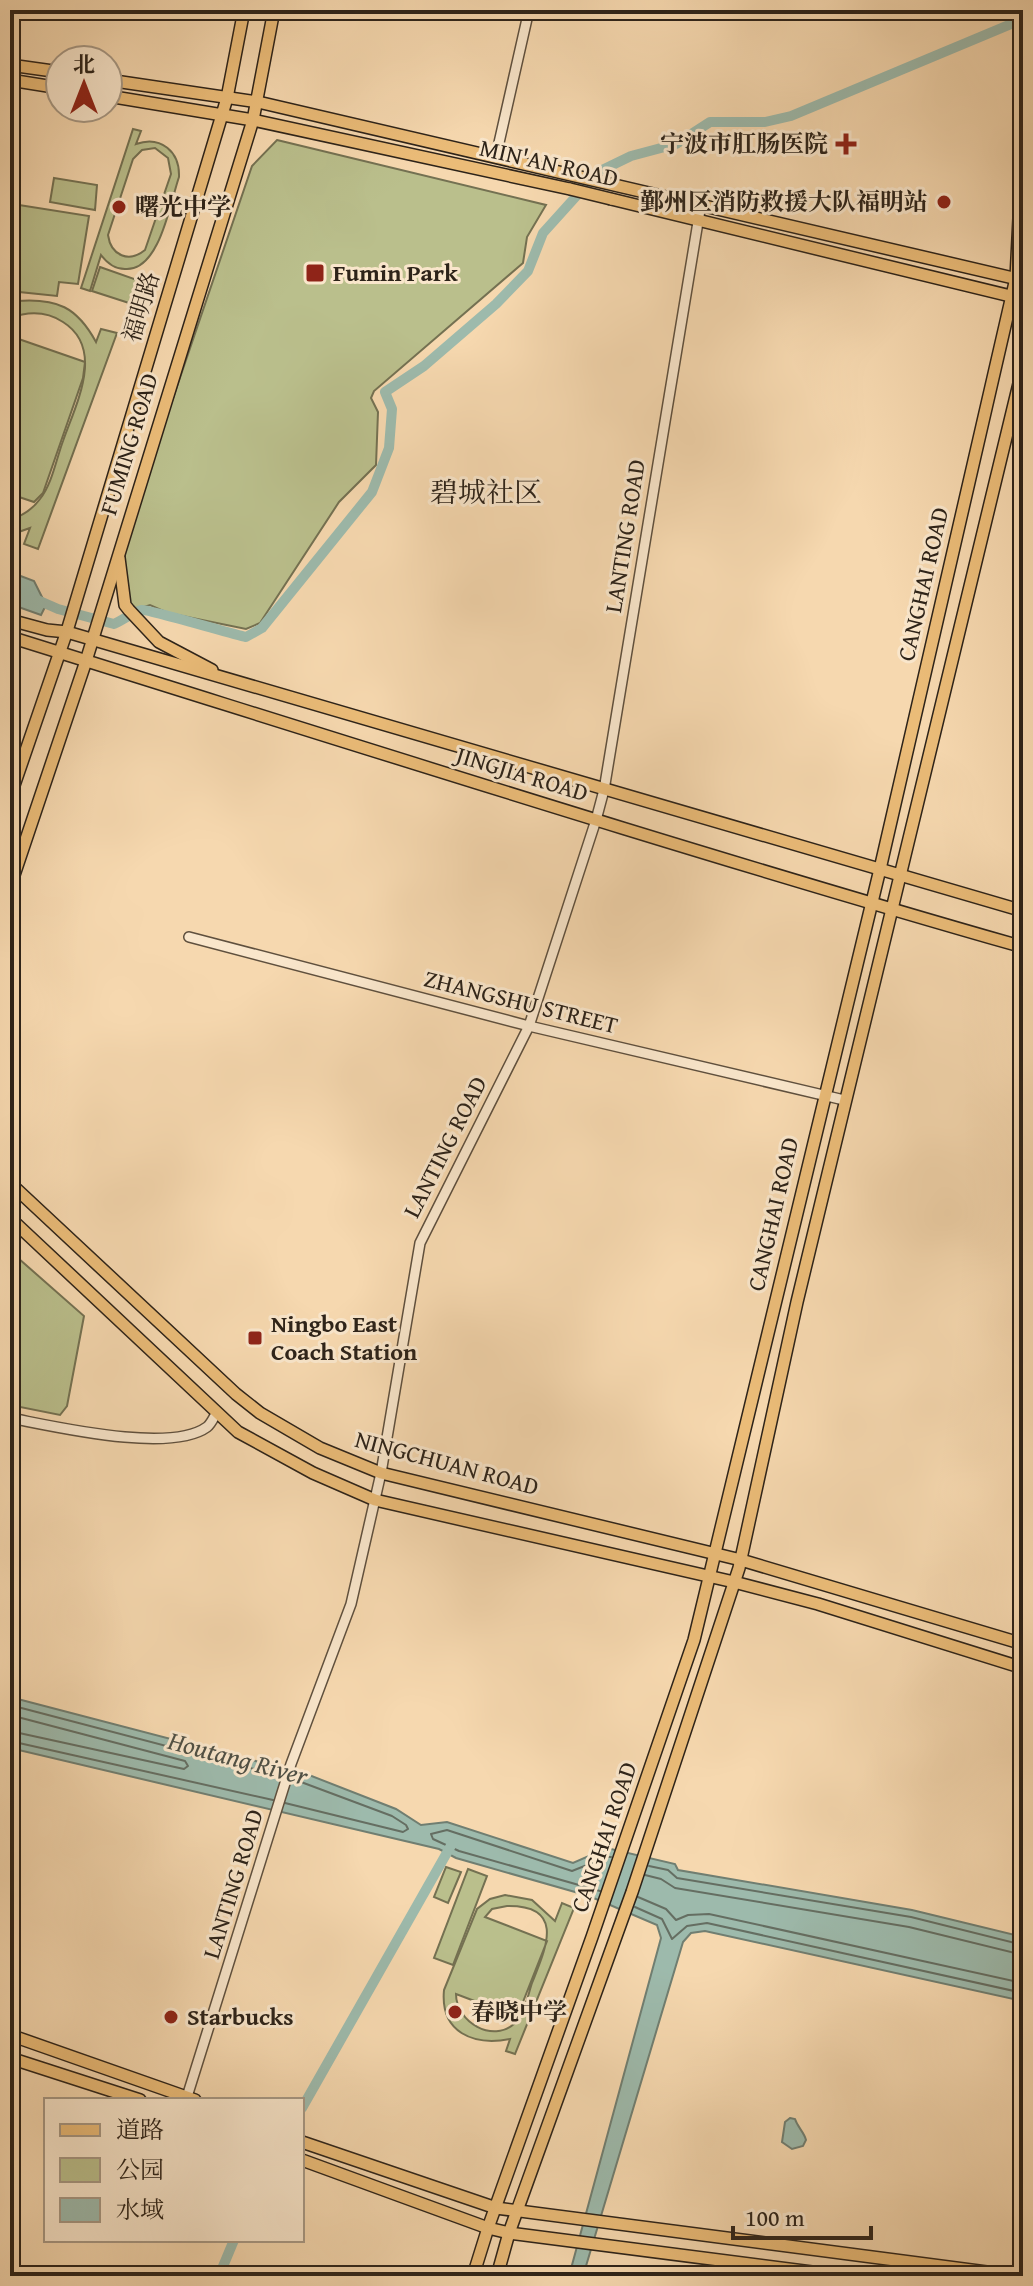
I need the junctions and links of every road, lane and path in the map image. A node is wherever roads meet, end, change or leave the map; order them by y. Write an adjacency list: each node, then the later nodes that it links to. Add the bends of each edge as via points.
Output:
1 (244, 10): 9 (main road, 福明路)
2 (274, 10): 11 (main road, FUMING ROAD)
3 (529, 10): 15 (street)
4 (10, 65): 5 (main road)
5 (44, 70)
6 (10, 80): 8 (main road)
7 (124, 82): 9 (main road, MIN'AN ROAD)
8 (44, 85)
9 (227, 98): 11 (main road, MIN'AN ROAD); 12 (main road, 福明路)
10 (124, 99): 12 (main road, MIN'AN ROAD)
11 (258, 102): 13 (main road, FUMING ROAD); 15 (main road, MIN'AN ROAD)
12 (222, 114): 13 (main road, MIN'AN ROAD); 23 (main road, 福明路)
13 (253, 120): 17 (main road, MIN'AN ROAD, bridge); 21 (main road, FUMING ROAD)
14 (1023, 139): 18 (main road, CANGHAI ROAD)
15 (496, 156): 16 (main road, MIN'AN ROAD)
16 (701, 204): 17 (street, LANTING ROAD); 18 (main road, MIN'AN ROAD)
17 (697, 220): 19 (main road, MIN'AN ROAD); 29 (street, LANTING ROAD)
18 (1019, 279): 19 (main road, CANGHAI ROAD)
19 (1017, 297): 32 (main road, CANGHAI ROAD)
20 (1023, 367): 33 (main road, CANGHAI ROAD)
21 (118, 554): 25 (main road, FUMING ROAD); 28 (main road, via 125,605 147,630 159,642)
22 (10, 620): 23 (main road, JINGJIA ROAD)
23 (67, 632): 25 (main road, JINGJIA ROAD); 26 (main road, 福明路)
24 (10, 637): 26 (main road, JINGJIA ROAD)
25 (92, 639): 27 (main road, FUMING ROAD); 28 (main road, JINGJIA ROAD)
26 (60, 653): 27 (main road, JINGJIA ROAD); 30 (main road, 福明路)
27 (86, 661): 31 (main road, JINGJIA ROAD); 34 (main road, FUMING ROAD)
28 (234, 681): 29 (main road, JINGJIA ROAD)
29 (604, 790): 31 (street, LANTING ROAD); 32 (main road, JINGJIA ROAD)
30 (10, 797)
31 (596, 820): 35 (main road, JINGJIA ROAD); 40 (street, LANTING ROAD)
32 (880, 869): 33 (main road, JINGJIA ROAD); 35 (main road, CANGHAI ROAD)
33 (900, 875): 36 (main road, CANGHAI ROAD); 37 (main road, JINGJIA ROAD)
34 (10, 887)
35 (871, 904): 36 (main road, JINGJIA ROAD); 41 (main road, CANGHAI ROAD)
36 (892, 909): 39 (main road, JINGJIA ROAD); 42 (main road, CANGHAI ROAD)
37 (1023, 911)
38 (189, 937): 40 (street, ZHANGSHU STREET)
39 (1023, 947)
40 (529, 1026): 41 (street, ZHANGSHU STREET); 47 (street, LANTING ROAD, via 420,1243)
41 (824, 1096): 42 (street, ZHANGSHU STREET); 49 (main road, CANGHAI ROAD)
42 (844, 1100): 50 (main road, CANGHAI ROAD)
43 (10, 1183): 47 (main road, NINGCHUAN ROAD, via 260,1413 320,1448)
44 (10, 1218): 45 (main road, NINGCHUAN ROAD)
45 (217, 1412): 46 (street, via 208,1427 168,1437 95,1434); 48 (main road, NINGCHUAN ROAD, via 264,1447)
46 (10, 1418)
47 (381, 1473): 48 (street, LANTING ROAD); 49 (main road, NINGCHUAN ROAD)
48 (375, 1500): 51 (main road, NINGCHUAN ROAD); 59 (street, LANTING ROAD, via 351,1604 288,1776)
49 (715, 1553): 50 (main road, NINGCHUAN ROAD); 51 (main road, CANGHAI ROAD)
50 (741, 1560): 52 (main road, CANGHAI ROAD); 53 (main road, NINGCHUAN ROAD)
51 (709, 1577): 52 (main road, NINGCHUAN ROAD); 62 (main road, CANGHAI ROAD, via 694,1640)
52 (734, 1582): 54 (main road, NINGCHUAN ROAD); 63 (main road, CANGHAI ROAD, via 616,1937)
53 (1023, 1644)
54 (1023, 1668)
55 (10, 2035): 58 (main road)
56 (10, 2058): 57 (main road)
57 (134, 2098)
58 (187, 2098)
59 (190, 2098)
60 (304, 2143): 62 (main road)
61 (306, 2162): 64 (main road)
62 (496, 2208): 63 (main road); 64 (main road, CANGHAI ROAD)
63 (517, 2211): 65 (main road, CANGHAI ROAD); 69 (main road)
64 (488, 2228): 65 (main road); 66 (main road, CANGHAI ROAD)
65 (509, 2233): 67 (main road, CANGHAI ROAD); 68 (main road)
66 (473, 2276)
67 (497, 2276)
68 (843, 2276)
69 (1018, 2276)

